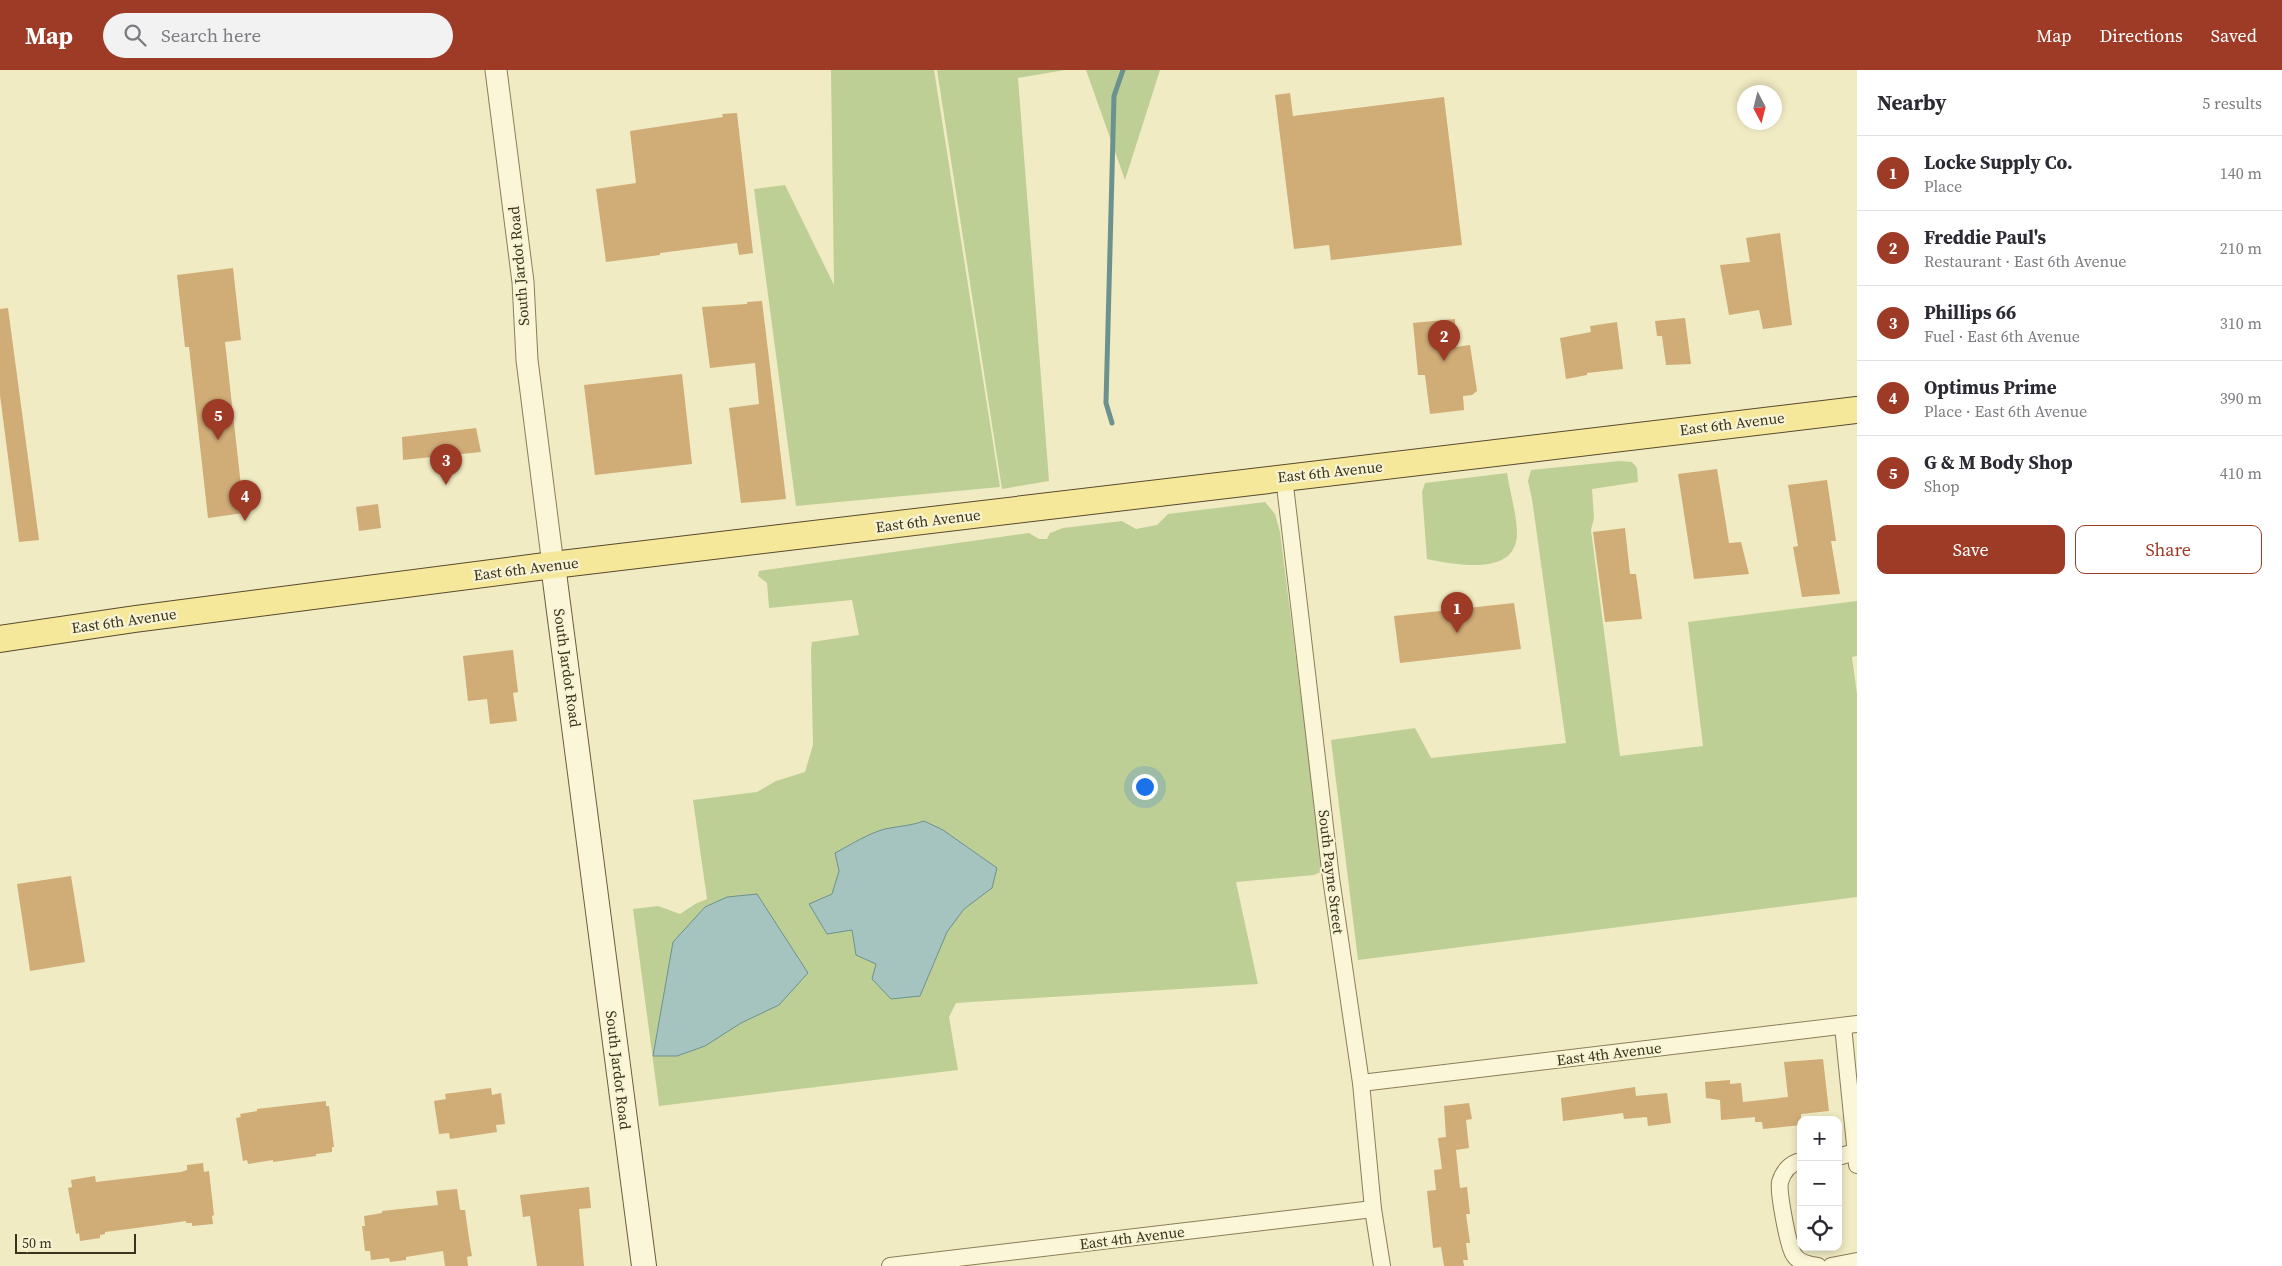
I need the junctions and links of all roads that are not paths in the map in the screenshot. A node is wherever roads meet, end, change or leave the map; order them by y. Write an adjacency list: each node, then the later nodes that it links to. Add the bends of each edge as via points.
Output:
1 (496, 70): 4 (street, South Jardot Road, via 523,282 527,360)
2 (1857, 410): 3 (main road, East 6th Avenue)
3 (1284, 477): 4 (main road, East 6th Avenue); 7 (street, South Payne Street, via 1330,869)
4 (553, 565): 5 (main road, East 6th Avenue, via 135,619); 13 (main road, South Jardot Road)
5 (0, 640)
6 (1850, 1025): 7 (street, East 4th Avenue); 9 (street)
7 (1361, 1083): 11 (street, South Payne Street)
8 (1842, 1156): 9 (street)
9 (1856, 1158)
10 (1797, 1163): 16 (street, via 1785,1171 1780,1183 1789,1244 1794,1256 1804,1264)
11 (1373, 1209): 14 (street, East 4th Avenue); 15 (street, South Payne Street)
12 (1857, 1261): 17 (street)
13 (644, 1266)
14 (890, 1266)
15 (1382, 1266)
16 (1818, 1266)
17 (1830, 1266)

